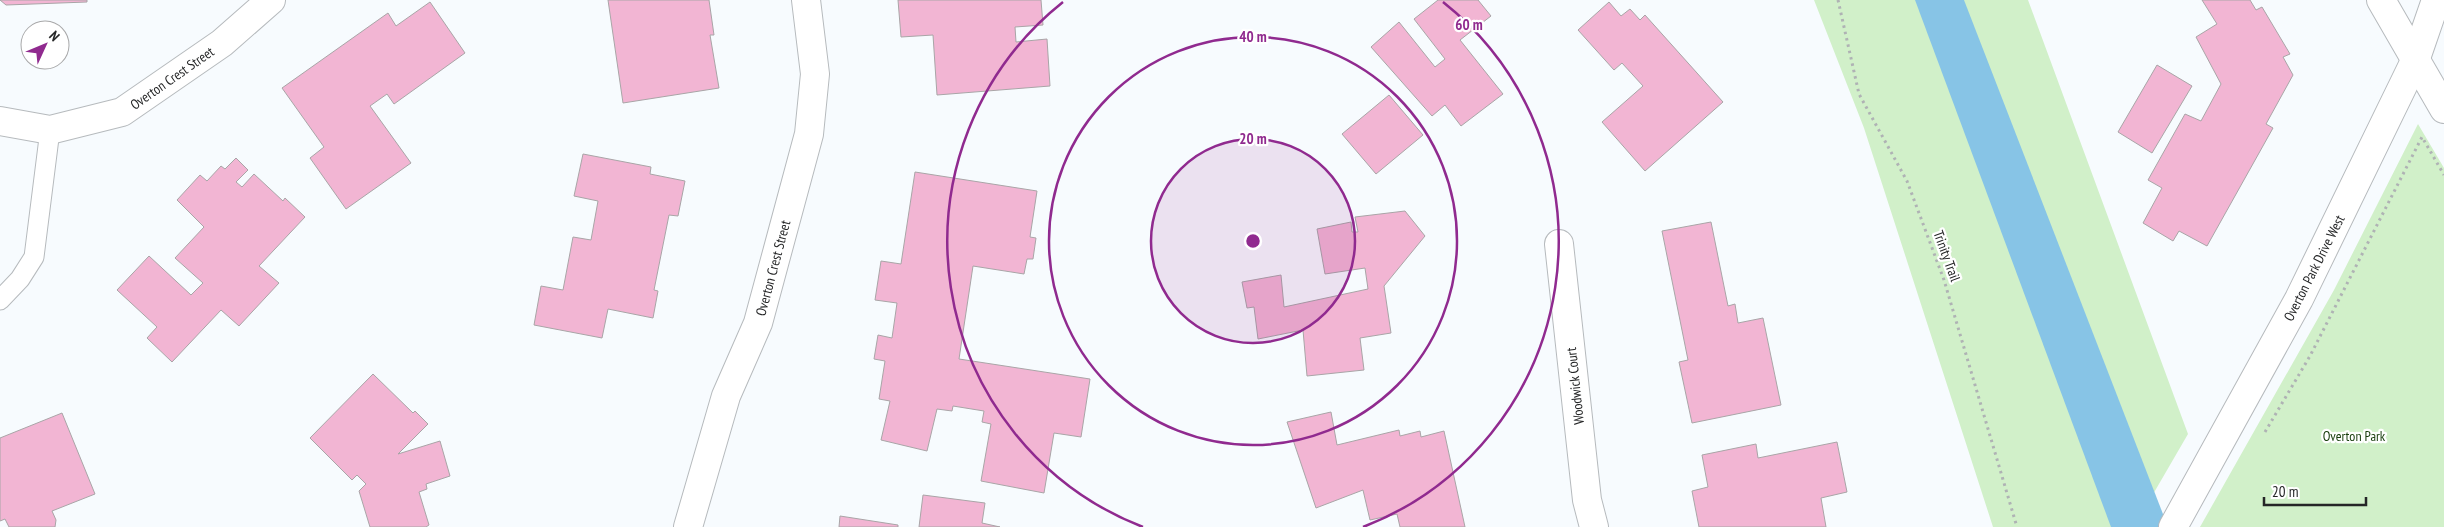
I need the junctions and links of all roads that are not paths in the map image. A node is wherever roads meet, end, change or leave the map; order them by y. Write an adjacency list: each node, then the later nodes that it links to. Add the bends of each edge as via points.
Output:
1 (271, 0): 8 (street, Overton Crest Street, via 222,43 122,112)
2 (806, 0): 12 (street, Overton Crest Street, via 815,74 809,134 758,323 726,396)
3 (2381, 0): 5 (street)
4 (2436, 0): 5 (street, Overton Park Drive West)
5 (2415, 61): 6 (street); 11 (street, Overton Park Drive West, via 2299,299)
6 (2444, 109)
7 (0, 121): 8 (street, Overton Crest Street)
8 (50, 130): 10 (lane, via 34,257 20,279)
9 (1559, 244): 13 (street, Woodwick Court, via 1588,500)
10 (0, 300)
11 (2177, 521)
12 (688, 527)
13 (1594, 527)

